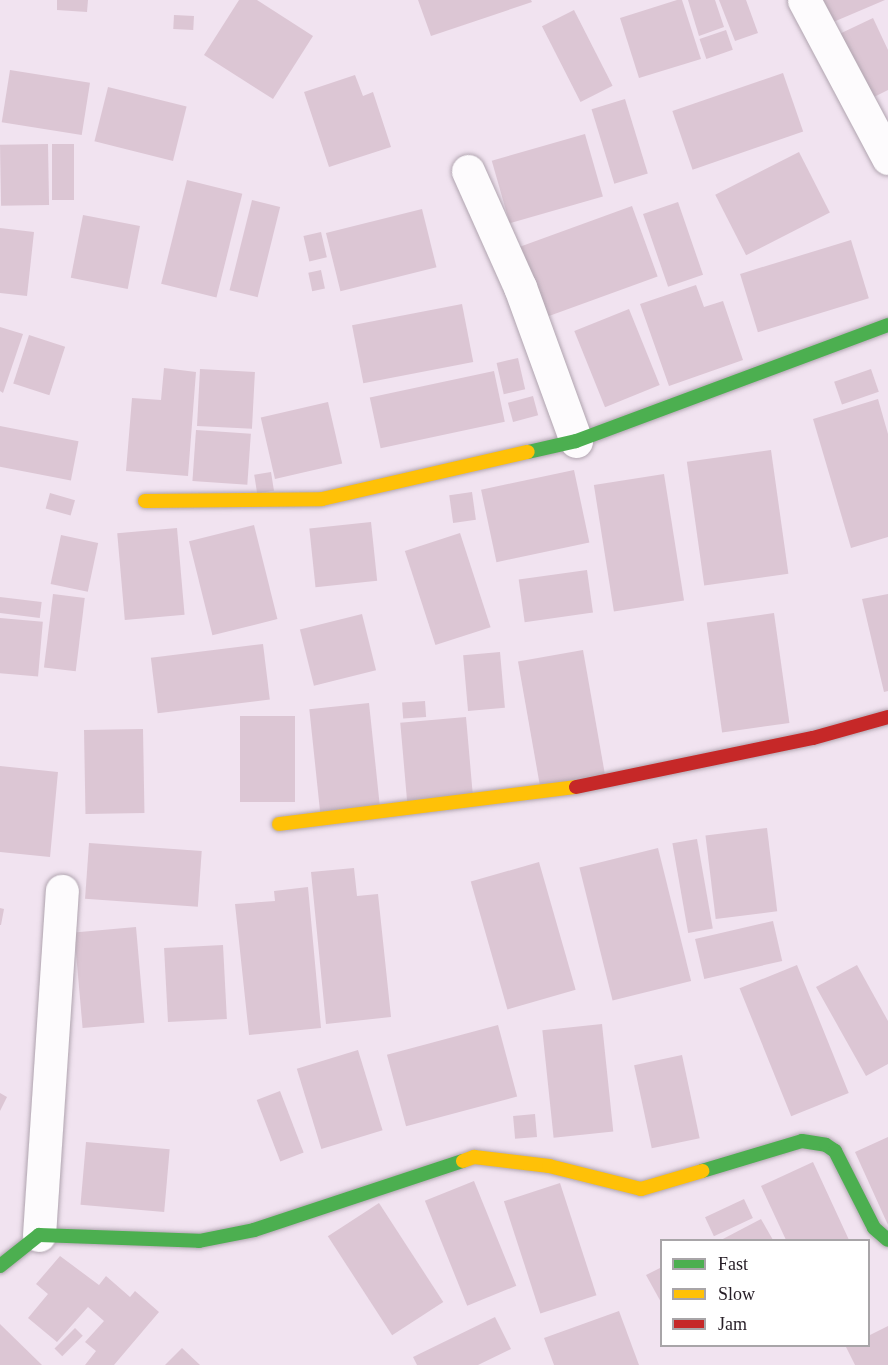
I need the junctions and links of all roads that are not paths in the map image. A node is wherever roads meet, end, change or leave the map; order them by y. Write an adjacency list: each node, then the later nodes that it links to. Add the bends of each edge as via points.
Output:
1 (804, 0): 2 (street)
2 (888, 158)
3 (468, 171): 5 (street, via 520,287)
4 (888, 325): 5 (street)
5 (576, 441): 6 (street, via 322,499)
6 (145, 501)
7 (888, 717): 8 (street, via 813,738 548,793)
8 (279, 824)
9 (63, 891): 10 (street)
10 (39, 1235): 11 (street, via 199,1241 254,1230 474,1157 549,1166 641,1189 802,1141 835,1150 874,1228); 12 (street)
11 (888, 1240)
12 (0, 1266)

